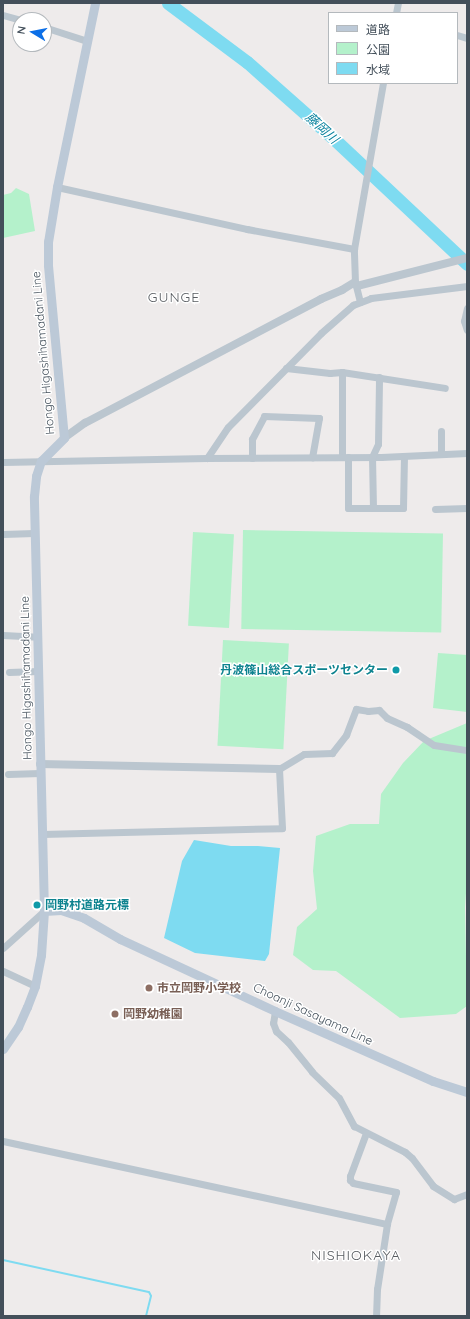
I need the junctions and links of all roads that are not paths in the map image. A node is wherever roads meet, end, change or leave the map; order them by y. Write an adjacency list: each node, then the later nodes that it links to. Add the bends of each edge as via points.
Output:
1 (95, 3): 3 (main road, Hongo Higashihamadani Line)
2 (52, 30): 3 (street)
3 (87, 41): 5 (main road, Hongo Higashihamadani Line)
4 (384, 84): 6 (street)
5 (57, 187): 6 (street, via 246,229); 18 (main road, Hongo Higashihamadani Line, via 48,242 48,265)
6 (354, 249): 8 (street)
7 (467, 258): 8 (street)
8 (356, 284): 10 (street); 18 (street, via 321,299 85,423)
9 (467, 286): 10 (street, via 371,298)
10 (360, 302): 13 (street, via 320,333)
11 (467, 308): 12 (street, via 464,321)
12 (467, 330)
13 (286, 368): 14 (street); 25 (street, via 228,427)
14 (342, 372): 15 (street); 23 (street)
15 (379, 377): 16 (street); 24 (street, via 378,444)
16 (445, 388)
17 (441, 430): 20 (street)
18 (64, 438): 27 (main road, Hongo Higashihamadani Line)
19 (467, 453): 20 (street)
20 (440, 454): 21 (street)
21 (404, 456): 24 (street); 29 (street, via 403,508)
22 (312, 457): 23 (street); 26 (street); 26 (street, via 318,418 264,416 252,439)
23 (345, 457): 24 (street); 29 (street, via 348,508)
24 (372, 457): 29 (street)
25 (206, 458): 26 (street); 27 (street)
26 (252, 458)
27 (41, 461): 28 (street); 32 (main road, Hongo Higashihamadani Line, via 36,476)
28 (3, 462)
29 (373, 508)
30 (467, 508): 31 (street)
31 (435, 509)
32 (34, 533): 33 (street); 35 (main road, Hongo Higashihamadani Line)
33 (3, 534)
34 (3, 635): 35 (street)
35 (37, 637): 36 (main road, Hongo Higashihamadani Line)
36 (38, 671): 37 (street); 39 (main road, Hongo Higashihamadani Line)
37 (9, 672)
38 (467, 750): 40 (street, via 434,745 407,727 387,718 379,710 356,709 346,735 332,753 304,754)
39 (40, 769): 40 (street); 41 (street); 42 (main road, Hongo Higashihamadani Line)
40 (279, 769): 42 (street, via 282,828)
41 (8, 774)
42 (42, 834): 43 (main road, Hongo Higashihamadani Line)
43 (44, 911): 44 (street); 46 (main road, via 41,955); 47 (main road, Choanji Sasayama Line, via 61,910 84,918 120,939)
44 (3, 948)
45 (3, 971): 46 (street)
46 (35, 986): 48 (main road, via 18,1026)
47 (275, 1011): 49 (main road, Choanji Sasayama Line, via 433,1081); 50 (street, via 273,1023 276,1031 339,1098 354,1126)
48 (3, 1049)
49 (467, 1092)
50 (366, 1133): 52 (street, via 405,1152 433,1186 454,1199); 53 (street, via 350,1180 396,1192)
51 (3, 1141): 53 (street)
52 (467, 1194)
53 (388, 1224): 54 (street, via 377,1289)
54 (376, 1316)

